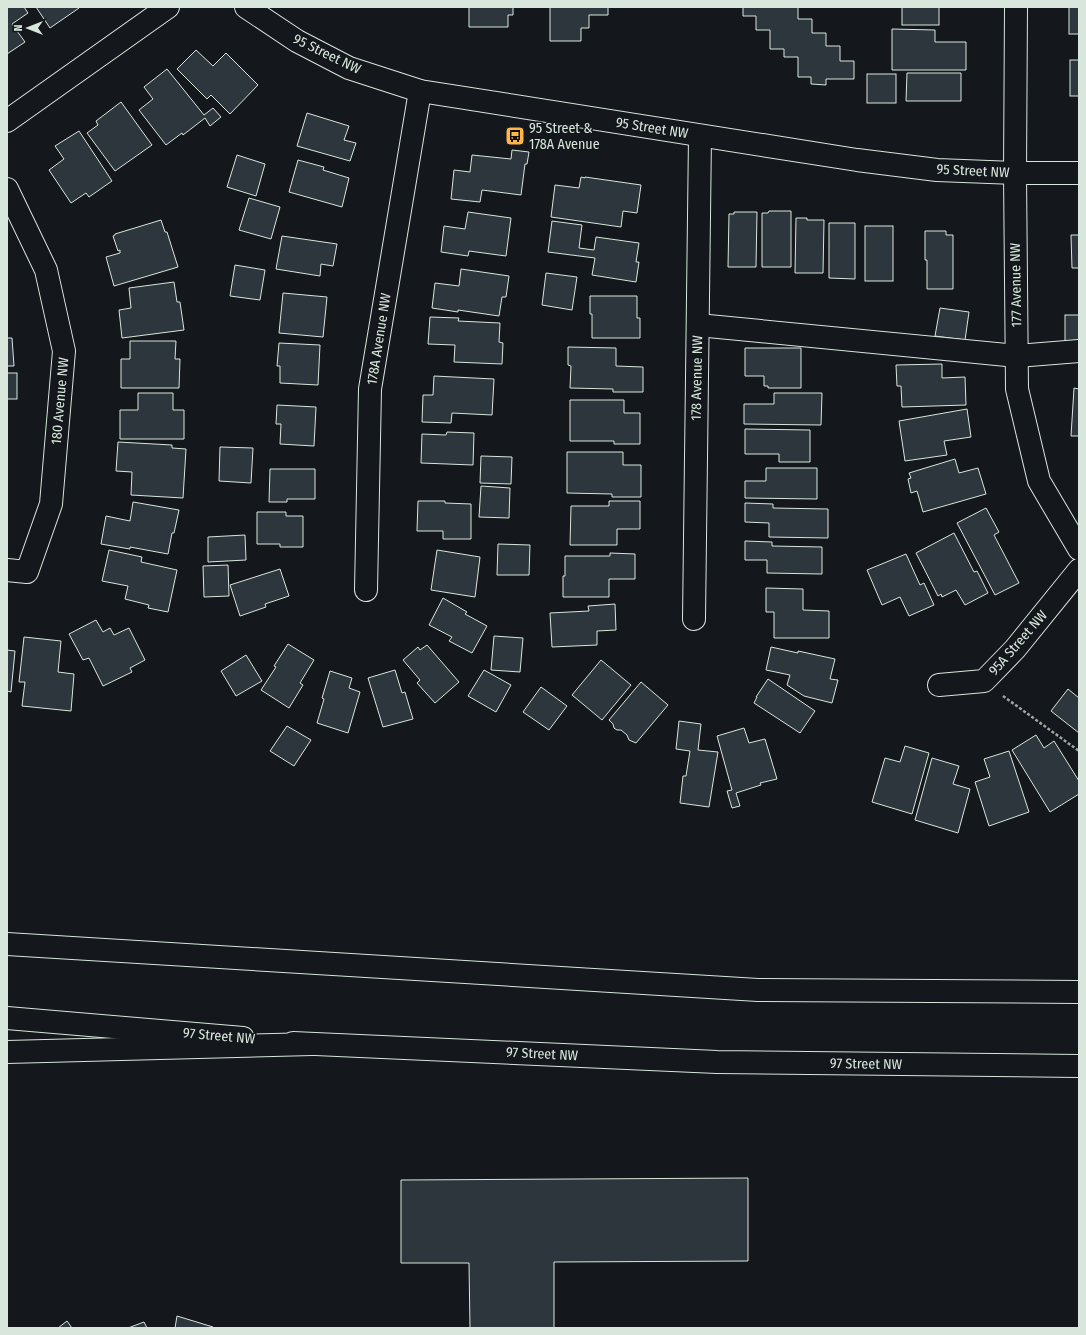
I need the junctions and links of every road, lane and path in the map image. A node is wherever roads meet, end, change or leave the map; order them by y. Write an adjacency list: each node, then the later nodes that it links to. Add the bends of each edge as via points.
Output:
1 (168, 7): 5 (main road)
2 (246, 7): 4 (main road, 95 Street NW, via 297,41 349,68)
3 (1016, 7): 7 (main road, 177 Avenue NW)
4 (420, 91): 6 (main road, 95 Street NW); 16 (main road, 178A Avenue NW, via 370,389)
5 (7, 121)
6 (700, 136): 7 (main road, 95 Street NW, via 922,168); 10 (main road, 178 Avenue NW)
7 (1015, 173): 8 (main road, 95 Street NW); 12 (main road, 177 Avenue NW)
8 (1079, 173)
9 (7, 189): 15 (main road, 180 Avenue NW, via 46,270 64,351 51,504)
10 (698, 325): 12 (main road); 17 (main road, 178 Avenue NW)
11 (1079, 351): 12 (main road)
12 (1017, 356): 13 (main road, 177 Avenue NW, via 1017,389 1039,481)
13 (1079, 549)
14 (1079, 570): 18 (main road, 95A Street NW, via 1015,649)
15 (17, 571)
16 (366, 590)
17 (694, 619)
18 (984, 681): 19 (main road, 95A Street NW); 20 (path)
19 (939, 686)
20 (1079, 751)
21 (7, 944): 22 (main road, via 758,990)
22 (1079, 992)
23 (7, 1018): 24 (main road, 97 Street NW)
24 (312, 1044): 25 (main road); 26 (main road, 97 Street NW, via 717,1062)
25 (7, 1052)
26 (1078, 1066)

